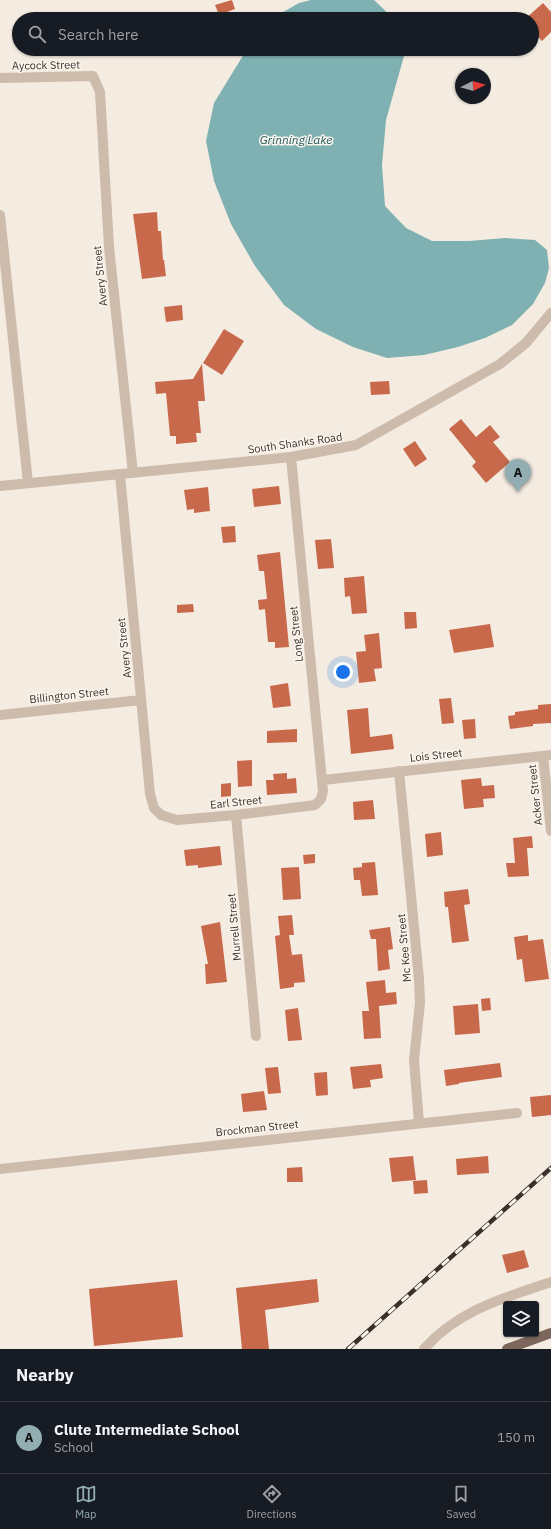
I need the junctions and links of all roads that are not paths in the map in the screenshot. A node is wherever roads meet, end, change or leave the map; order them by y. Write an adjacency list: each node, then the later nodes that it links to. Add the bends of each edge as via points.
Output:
1 (93, 76): 2 (street, Aycock Street); 6 (street, Avery Street, via 100,92 109,247)
2 (0, 78)
3 (0, 215): 8 (street)
4 (551, 313): 5 (street, South Shanks Road, via 526,343 500,364 374,437 341,449)
5 (291, 457): 6 (street, South Shanks Road); 14 (street, Long Street)
6 (133, 473): 7 (street, South Shanks Road)
7 (120, 475): 8 (street, South Shanks Road); 10 (street, Avery Street)
8 (28, 483): 9 (street, South Shanks Road)
9 (0, 486)
10 (141, 700): 11 (street, Billington Street); 16 (street, Avery Street, via 150,794 154,808)
11 (0, 715)
12 (547, 755): 13 (street, Lois Street); 18 (street, Acker Street)
13 (399, 772): 14 (street, Lois Street); 21 (street, Mc Kee Street, via 419,978 420,1003 414,1060)
14 (323, 780): 15 (street, Long Street, via 321,799)
15 (315, 805): 17 (street, Earl Street)
16 (161, 815): 17 (street, Earl Street, via 177,820)
17 (236, 815): 19 (street, Murrell Street)
18 (551, 831)
19 (256, 1036)
20 (517, 1113): 21 (street, Brockman Street)
21 (419, 1123): 22 (street, Brockman Street)
22 (0, 1169)
23 (551, 1282): 25 (street, via 474,1310 437,1334)
24 (550, 1334): 26 (main road)
25 (424, 1349)
26 (507, 1349)

